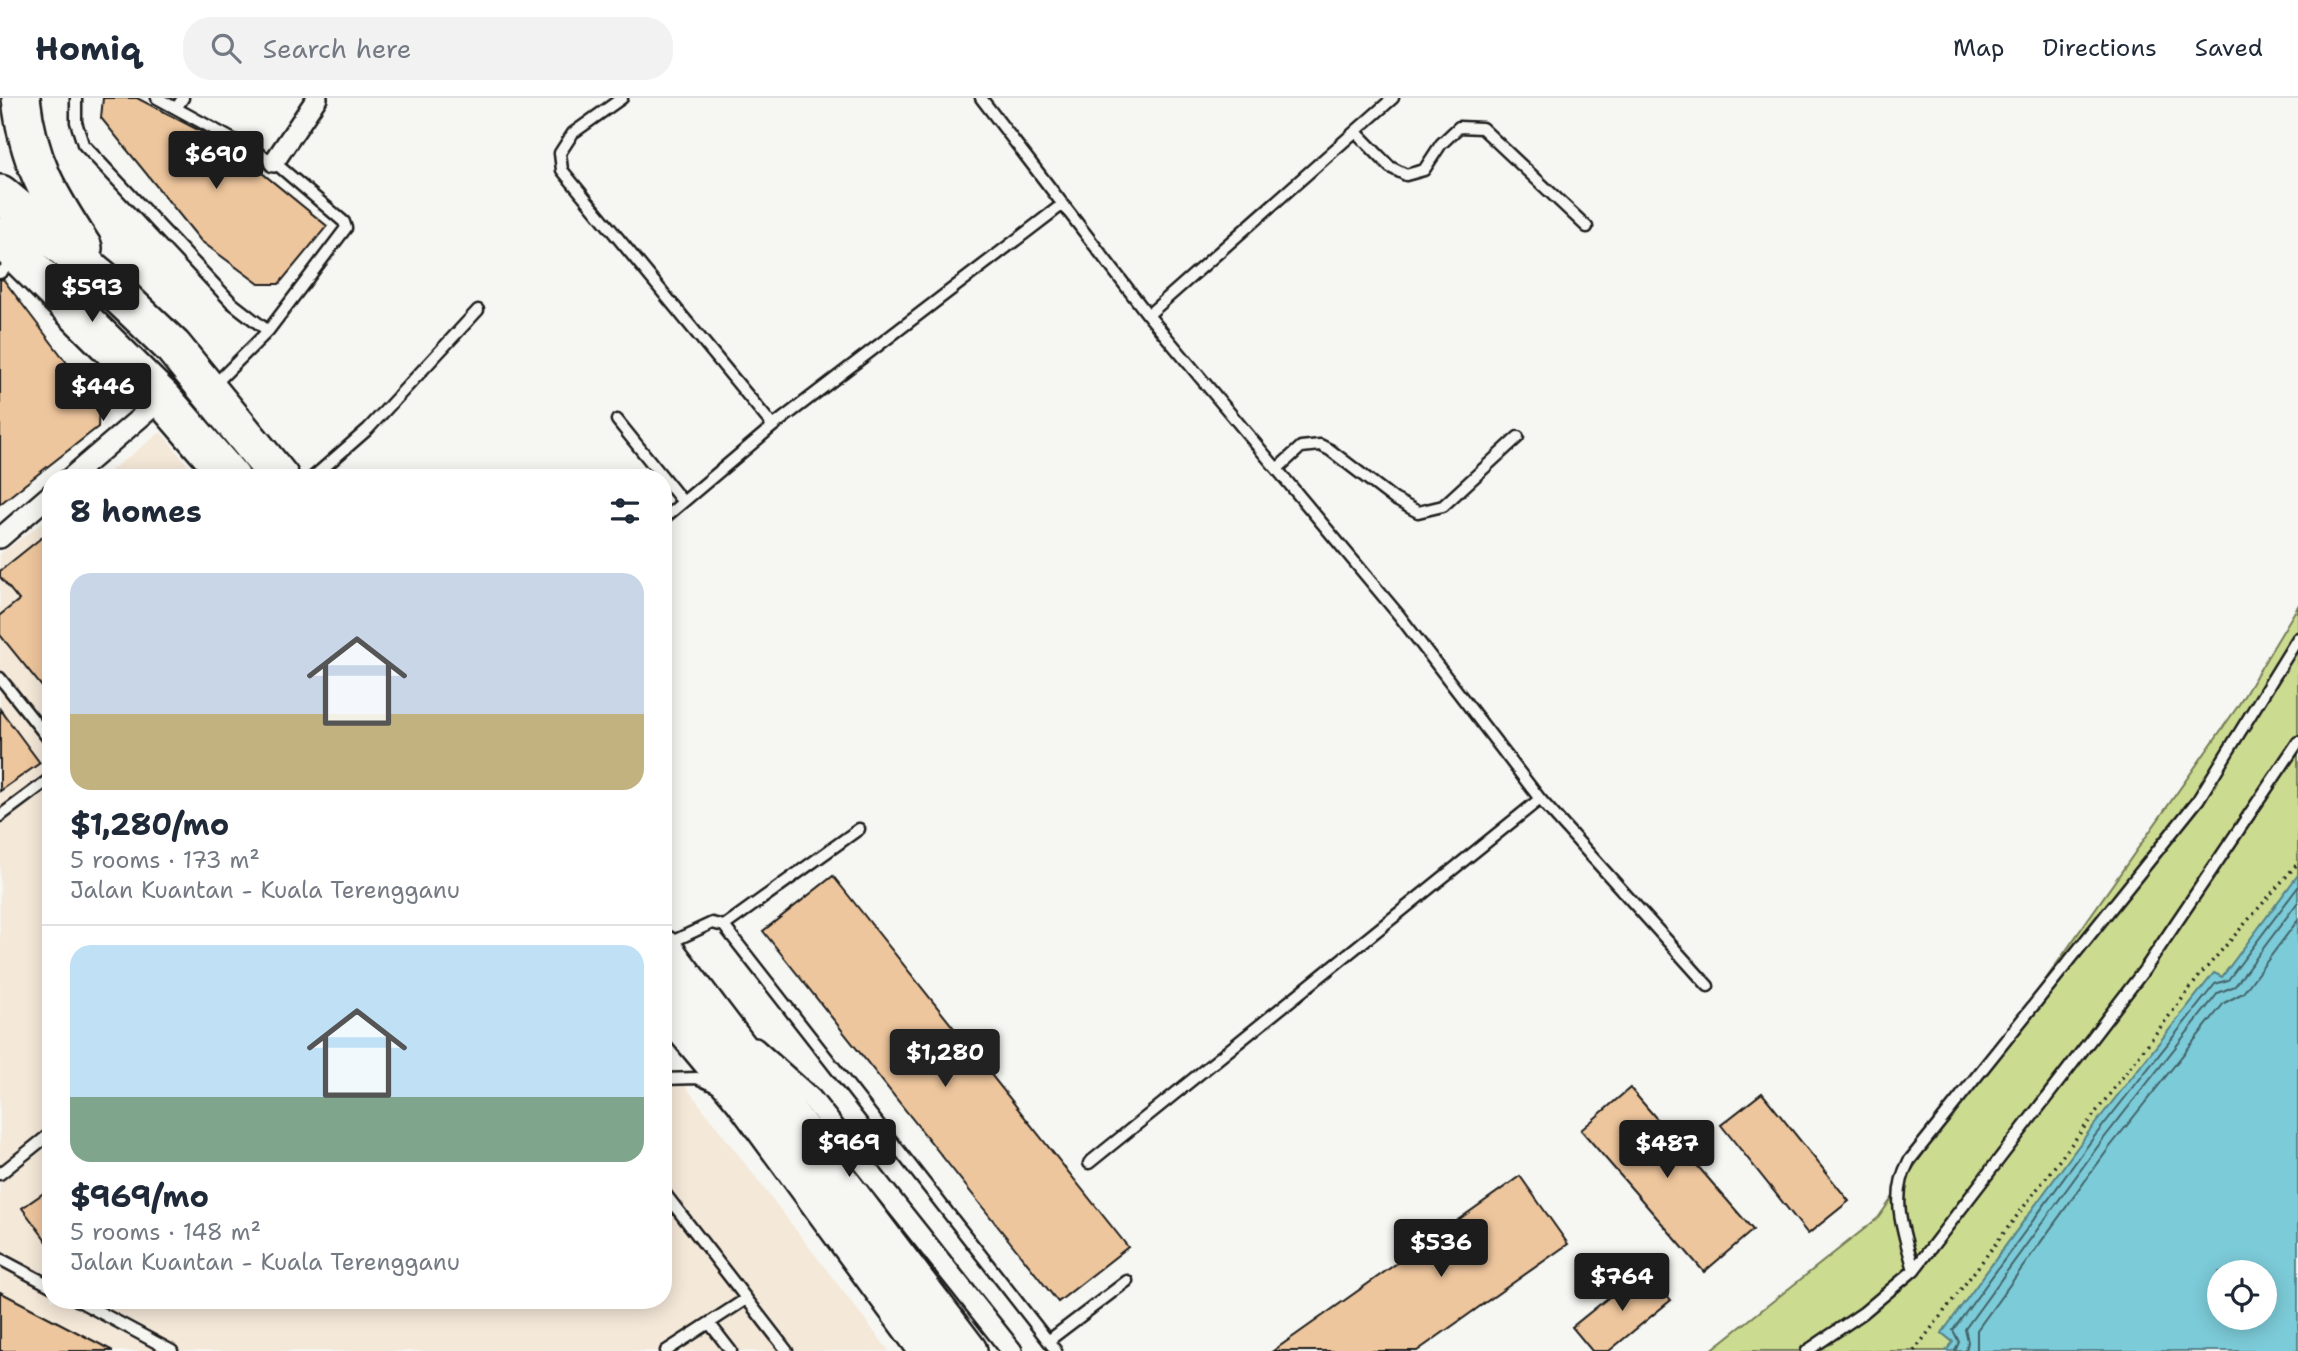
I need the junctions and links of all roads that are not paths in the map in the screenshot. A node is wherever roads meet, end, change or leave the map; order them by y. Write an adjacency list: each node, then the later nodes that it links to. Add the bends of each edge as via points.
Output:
1 (20, 98): 16 (highway, via 30,150 43,185)
2 (76, 98): 19 (lane, via 76,122 83,144 232,303)
3 (157, 98): 9 (lane)
4 (183, 98): 9 (lane)
5 (317, 98): 11 (street)
6 (622, 98): 23 (lane, via 573,133 560,153 562,170)
7 (981, 98): 13 (lane)
8 (1393, 98): 10 (lane)
9 (177, 107): 11 (lane)
10 (1356, 132): 14 (lane, via 1390,167 1406,175 1424,170 1441,144 1460,127 1482,128); 18 (lane)
11 (274, 162): 19 (lane, via 346,228)
12 (0, 194): 16 (highway)
13 (1063, 204): 18 (lane); 23 (lane)
14 (1587, 227)
15 (5, 259): 21 (highway)
16 (102, 279): 20 (highway)
17 (478, 310): 28 (lane, via 368,429)
18 (1149, 315): 30 (lane)
19 (268, 331): 20 (lane)
20 (209, 390): 27 (highway)
21 (155, 405): 25 (street); 26 (highway)
22 (617, 420): 29 (lane)
23 (773, 426): 33 (lane)
24 (1518, 436): 30 (lane, via 1443,506 1418,512 1320,446 1301,446)
25 (80, 469)
26 (222, 469)
27 (273, 469)
28 (322, 469)
29 (657, 469)
30 (1277, 469): 41 (lane, via 1398,614)
31 (672, 487): 33 (lane)
32 (42, 502): 35 (street)
33 (684, 502): 34 (lane)
34 (672, 512)
35 (0, 537)
36 (2298, 638): 56 (lane, via 2191,809 1909,1161 1897,1192)
37 (0, 678): 38 (lane)
38 (42, 731)
39 (2298, 742): 56 (lane, via 2145,969)
40 (42, 785): 42 (lane)
41 (1540, 799): 47 (lane); 52 (lane)
42 (0, 816)
43 (859, 829): 44 (lane)
44 (724, 926): 45 (lane, via 712,923); 62 (lane)
45 (672, 943)
46 (672, 975): 48 (highway)
47 (1708, 986)
48 (680, 999): 50 (highway); 68 (highway); 69 (street, via 811,1098)
49 (672, 1079): 50 (lane, via 697,1079)
50 (744, 1099): 67 (highway)
51 (42, 1140): 53 (lane)
52 (1089, 1163)
53 (0, 1174)
54 (672, 1203): 59 (lane)
55 (0, 1259): 57 (lane)
56 (1914, 1270): 71 (lane, via 1863,1313)
57 (42, 1281)
58 (1127, 1281): 62 (lane)
59 (746, 1299): 61 (lane); 66 (lane)
60 (94, 1309): 63 (lane)
61 (710, 1324): 64 (lane); 65 (lane)
62 (1048, 1341): 70 (lane)
63 (172, 1351)
64 (666, 1351)
65 (732, 1351)
66 (787, 1351)
67 (929, 1351)
68 (968, 1351)
69 (1012, 1351)
70 (1056, 1351)
71 (1807, 1351)

